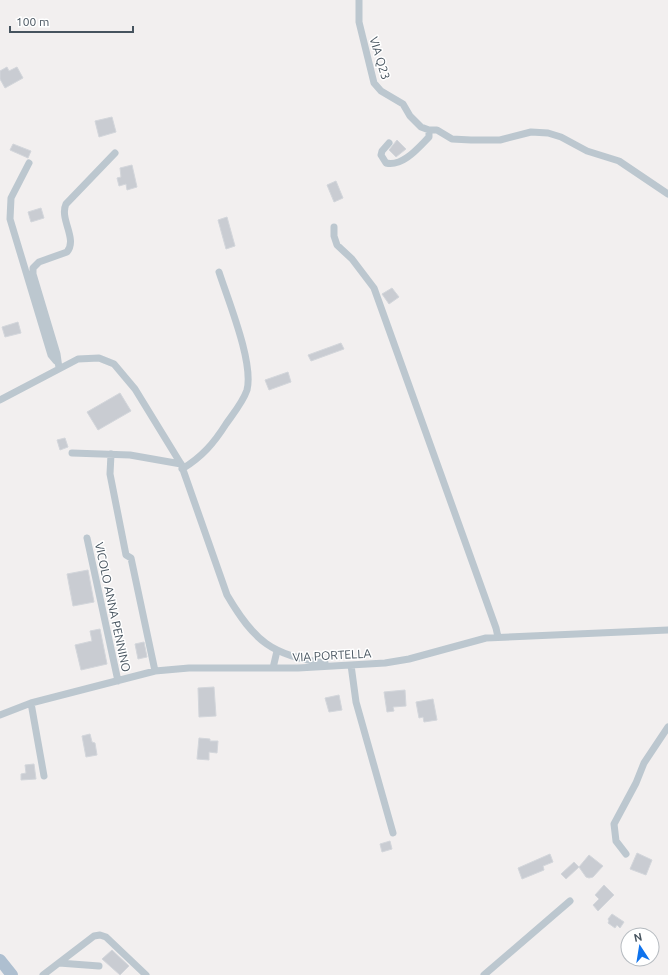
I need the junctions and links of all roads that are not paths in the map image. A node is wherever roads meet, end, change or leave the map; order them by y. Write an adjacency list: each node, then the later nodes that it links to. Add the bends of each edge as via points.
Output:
1 (359, 0): 2 (street, VIA Q23, via 359,22 374,83 381,91 404,104 416,123)
2 (429, 130): 3 (street, via 429,137 413,152 392,165 386,163 381,155); 6 (street, VIA Q23, via 437,130 452,139 471,140 500,140 531,132 548,133 587,151 619,161)
3 (389, 143)
4 (115, 154): 9 (street, via 66,204 64,214 71,244 69,250 39,262 33,268)
5 (29, 163): 9 (street, via 11,198 10,219 51,355)
6 (668, 194)
7 (334, 227): 16 (street, via 337,244 374,288)
8 (219, 272): 13 (street, via 243,350 248,374 247,390 215,442 198,460)
9 (58, 364): 10 (street); 13 (street, via 84,357 99,358 114,364 135,389)
10 (0, 400)
11 (72, 453): 12 (street)
12 (111, 454): 13 (street, via 130,455); 21 (street, via 110,474 126,555 131,558)
13 (182, 467): 17 (street, via 227,595 250,628)
14 (87, 538): 22 (street, VICOLO ANNA PENNINO)
15 (668, 630): 16 (street, VIA PORTELLA)
16 (498, 637): 19 (street, VIA PORTELLA, via 409,659)
17 (276, 651): 18 (street, via 295,658); 20 (street)
18 (341, 665): 19 (street, VIA PORTELLA); 20 (street, VIA PORTELLA)
19 (351, 665): 27 (street, via 356,702)
20 (273, 668): 21 (street, VIA PORTELLA, via 189,668)
21 (155, 671): 22 (street, VIA PORTELLA)
22 (118, 681): 23 (street, VIA PORTELLA)
23 (31, 703): 24 (street, VIA PORTELLA); 26 (street)
24 (0, 715)
25 (668, 727): 28 (street, via 644,763 614,824 616,840)
26 (44, 776)
27 (393, 833)
28 (626, 854)
29 (570, 901): 36 (street)
30 (0, 960): 33 (main road)
31 (59, 963): 32 (street); 34 (street); 35 (street, via 94,936 100,935)
32 (99, 966)
33 (12, 975)
34 (43, 975)
35 (146, 975)
36 (484, 975)

